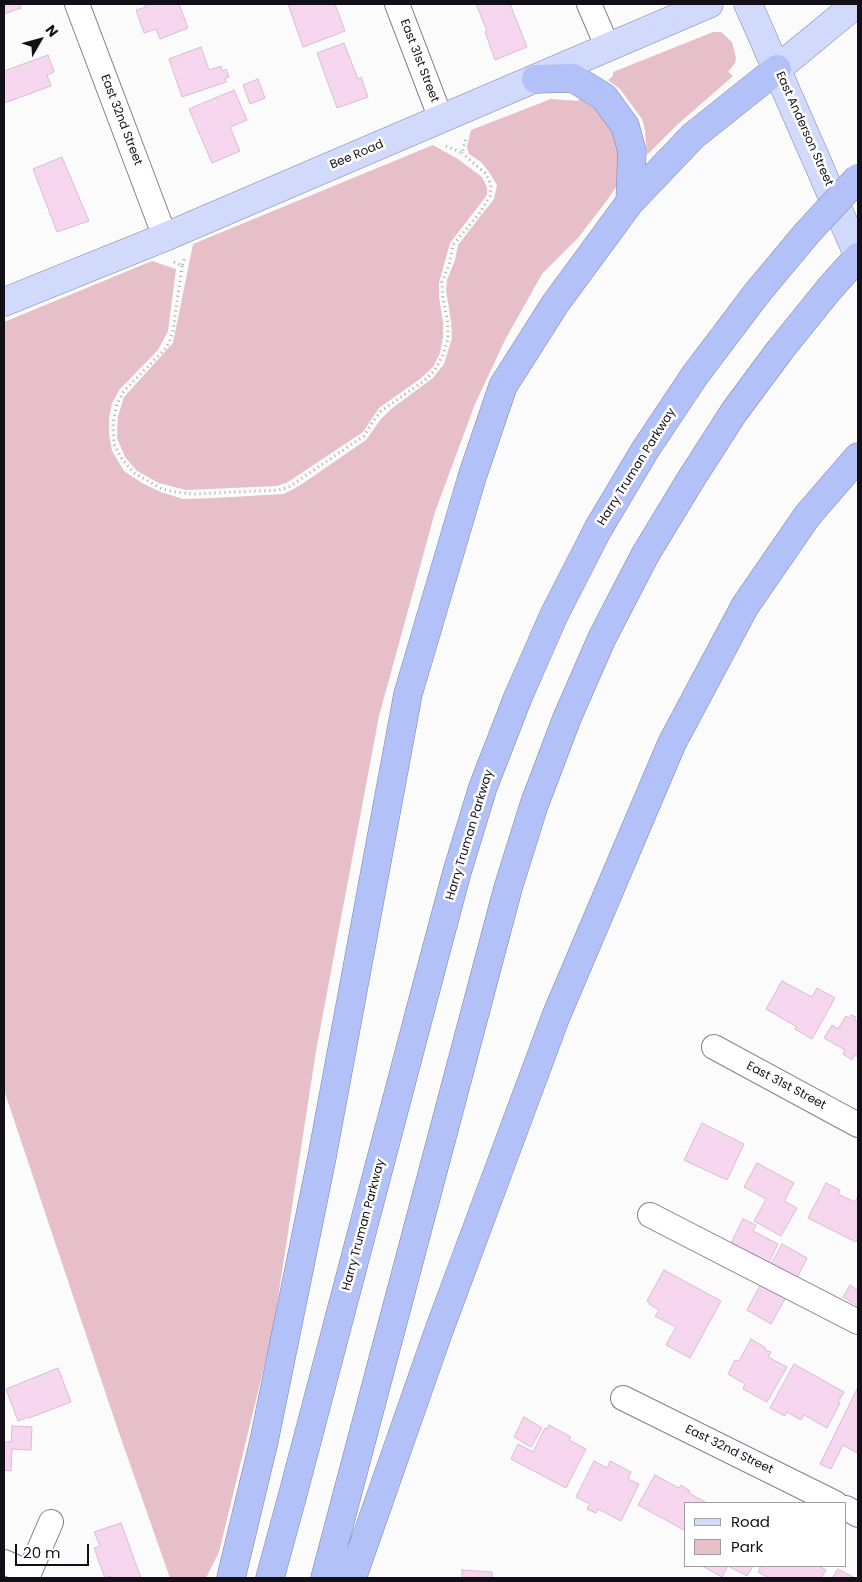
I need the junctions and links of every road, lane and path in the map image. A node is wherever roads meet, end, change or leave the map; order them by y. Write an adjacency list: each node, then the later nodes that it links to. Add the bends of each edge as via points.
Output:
1 (77, 4): 15 (street, East 32nd Street)
2 (397, 4): 10 (street, East 31st Street)
3 (589, 4): 7 (street)
4 (709, 4): 7 (main road, Bee Road)
5 (748, 4): 8 (main road, East Anderson Street)
6 (856, 4): 8 (main road)
7 (608, 48): 9 (main road, Bee Road)
8 (778, 69): 14 (highway, via 693,136); 16 (main road, East Anderson Street)
9 (536, 79): 10 (main road, Bee Road); 14 (highway, via 574,78 604,97 625,126 632,151)
10 (443, 132): 12 (path); 15 (main road, Bee Road)
11 (466, 136): 12 (path)
12 (462, 153): 17 (path, via 485,173 491,184 490,196 453,245 442,282 448,322 448,340 443,355 424,381 381,411 364,436 289,487 212,494 176,492 134,473 114,444 113,424 117,404 124,391 169,343)
13 (858, 178): 32 (highway, Harry Truman Parkway, bridge, via 757,293 694,375 598,529 554,615 518,697 483,787 457,872)
14 (630, 202): 31 (highway, via 554,304 503,386 473,474 411,685 322,1156 264,1441)
15 (165, 237): 18 (main road, Bee Road)
16 (858, 256): 33 (highway, via 780,350 691,479 645,555 602,638 567,718 534,805 508,888)
17 (182, 266)
18 (4, 302)
19 (858, 457): 21 (highway)
20 (858, 480): 21 (highway)
21 (807, 516): 34 (highway, via 746,606 668,752 556,1016 438,1333)
22 (714, 1047): 23 (street, East 31st Street)
23 (858, 1125)
24 (650, 1215): 25 (street)
25 (858, 1322)
26 (623, 1398): 27 (street, East 32nd Street)
27 (834, 1502)
28 (51, 1522): 30 (street)
29 (4, 1562): 30 (street)
30 (28, 1576)
31 (231, 1578)
32 (270, 1578)
33 (325, 1578)
34 (352, 1578)

